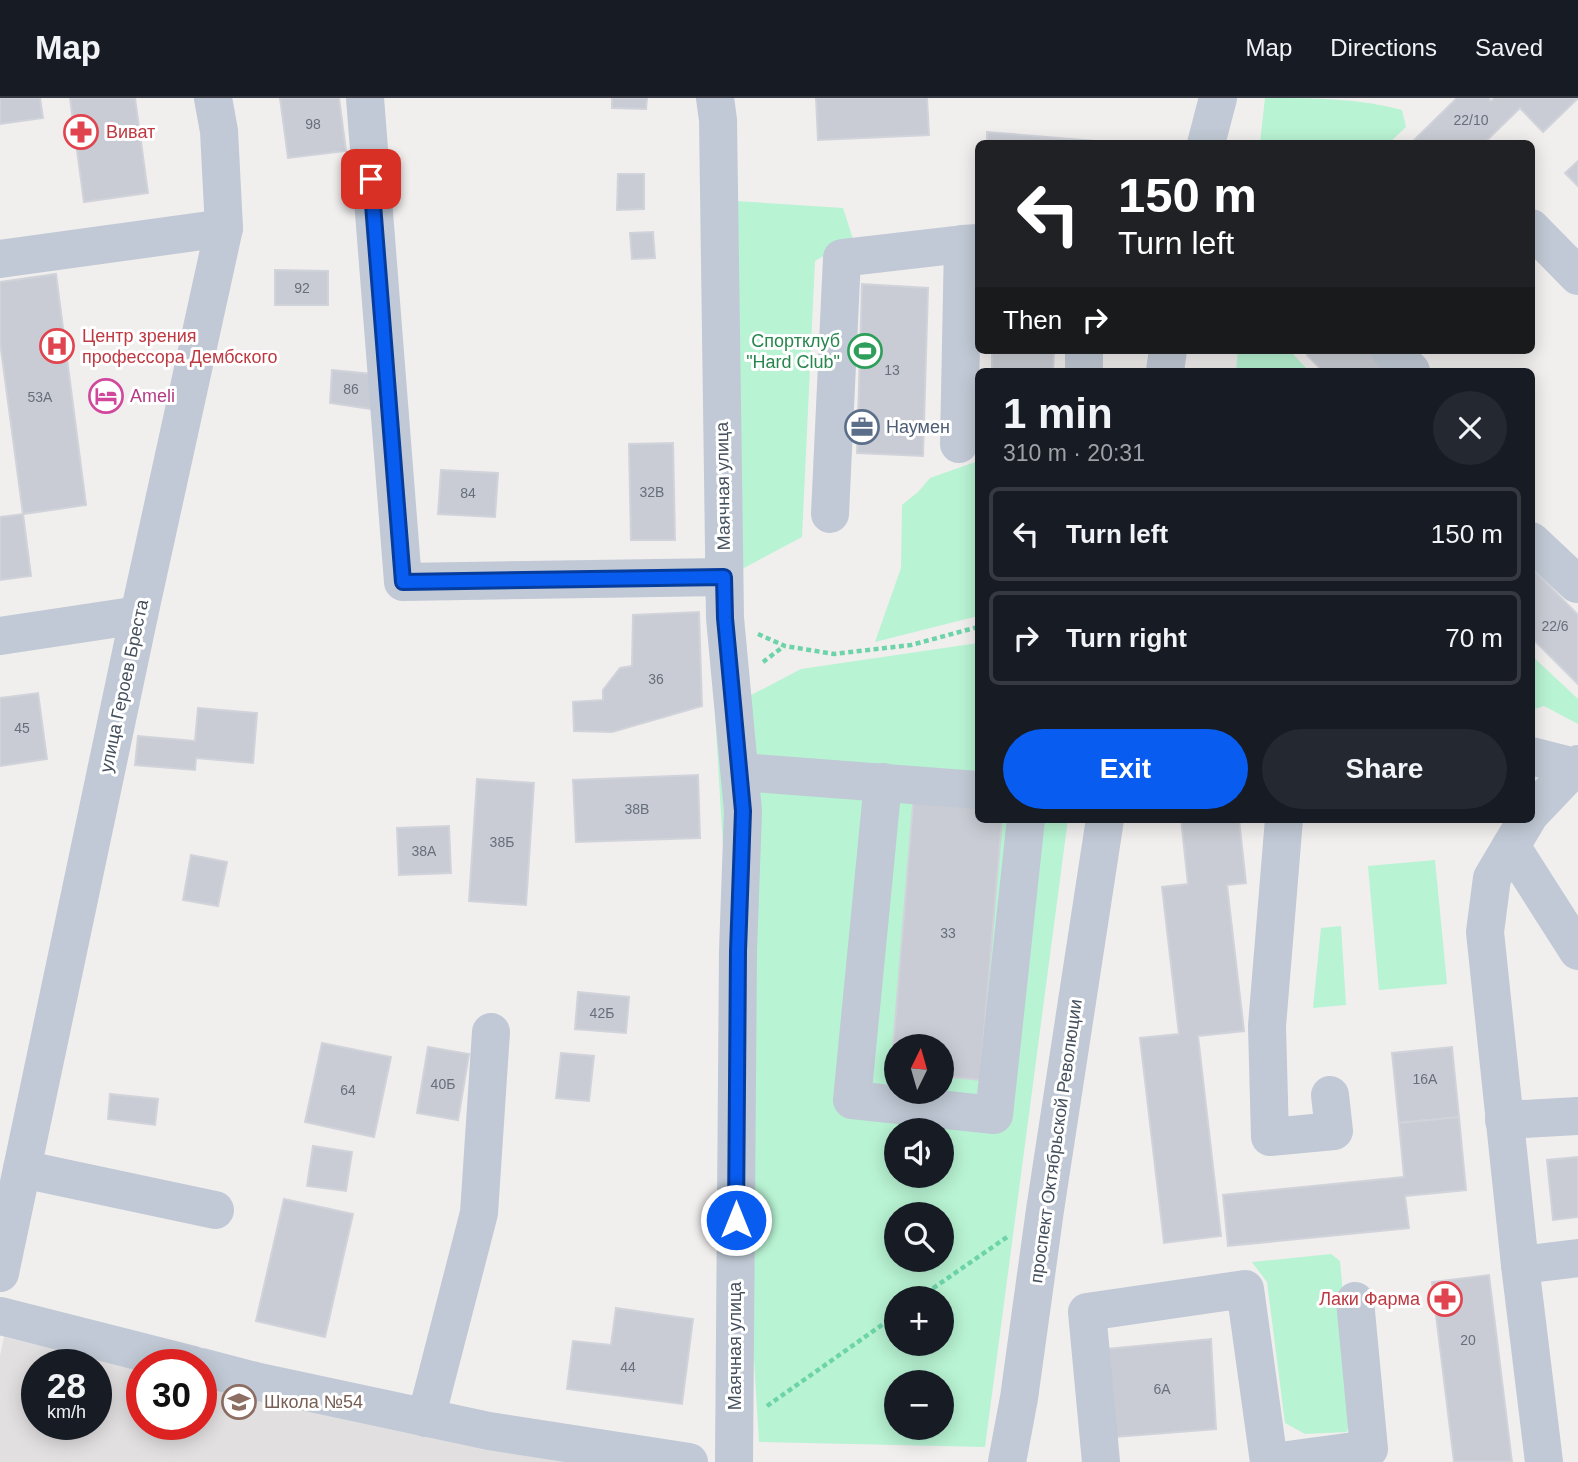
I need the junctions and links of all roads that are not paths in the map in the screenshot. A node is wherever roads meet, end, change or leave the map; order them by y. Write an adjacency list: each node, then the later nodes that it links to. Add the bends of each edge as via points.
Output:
1 (214, 98): 6 (street, улица Героев Бреста)
2 (365, 98): 16 (street, via 403,582)
3 (715, 98): 16 (street, Маячная улица)
4 (1218, 98): 5 (street)
5 (1207, 140)
6 (223, 228): 9 (street); 18 (street, улица Героев Бреста)
7 (1535, 232): 10 (street)
8 (971, 244): 13 (street); 14 (street, via 842,258)
9 (0, 259)
10 (1578, 276)
11 (1394, 354): 12 (street)
12 (1409, 368)
13 (959, 444)
14 (830, 514)
15 (1535, 545): 17 (street)
16 (724, 577): 22 (street, Маячная улица)
17 (1578, 583)
18 (139, 615): 19 (street); 35 (street, улица Героев Бреста)
19 (0, 636)
20 (1535, 756): 21 (street)
21 (1577, 766): 25 (street)
22 (740, 772): 23 (street); 46 (street, Маячная улица)
23 (883, 782): 24 (street); 26 (street, via 852,1100 994,1115)
24 (975, 790)
25 (1535, 809)
26 (1026, 823)
27 (1104, 823): 47 (street, проспект Октябрьской Революции)
28 (1283, 823): 32 (street, via 1267,1026 1270,1137 1334,1131)
29 (1519, 832): 30 (street); 34 (street, via 1492,878 1485,932)
30 (1578, 951)
31 (491, 1031): 44 (street, via 479,1213)
32 (1330, 1095)
33 (1578, 1116): 34 (street)
34 (1504, 1120): 38 (street)
35 (22, 1169): 36 (street); 39 (street, улица Героев Бреста)
36 (215, 1210)
37 (1578, 1258): 38 (street)
38 (1520, 1265): 50 (street)
39 (0, 1273)
40 (1355, 1301): 49 (street, via 1369,1449)
41 (0, 1316): 42 (street)
42 (130, 1349)
43 (217, 1371): 44 (street)
44 (426, 1418): 45 (street)
45 (678, 1461)
46 (734, 1462)
47 (1007, 1462)
48 (1101, 1462): 49 (street, via 1087,1312 1245,1289)
49 (1271, 1462)
50 (1544, 1462)

